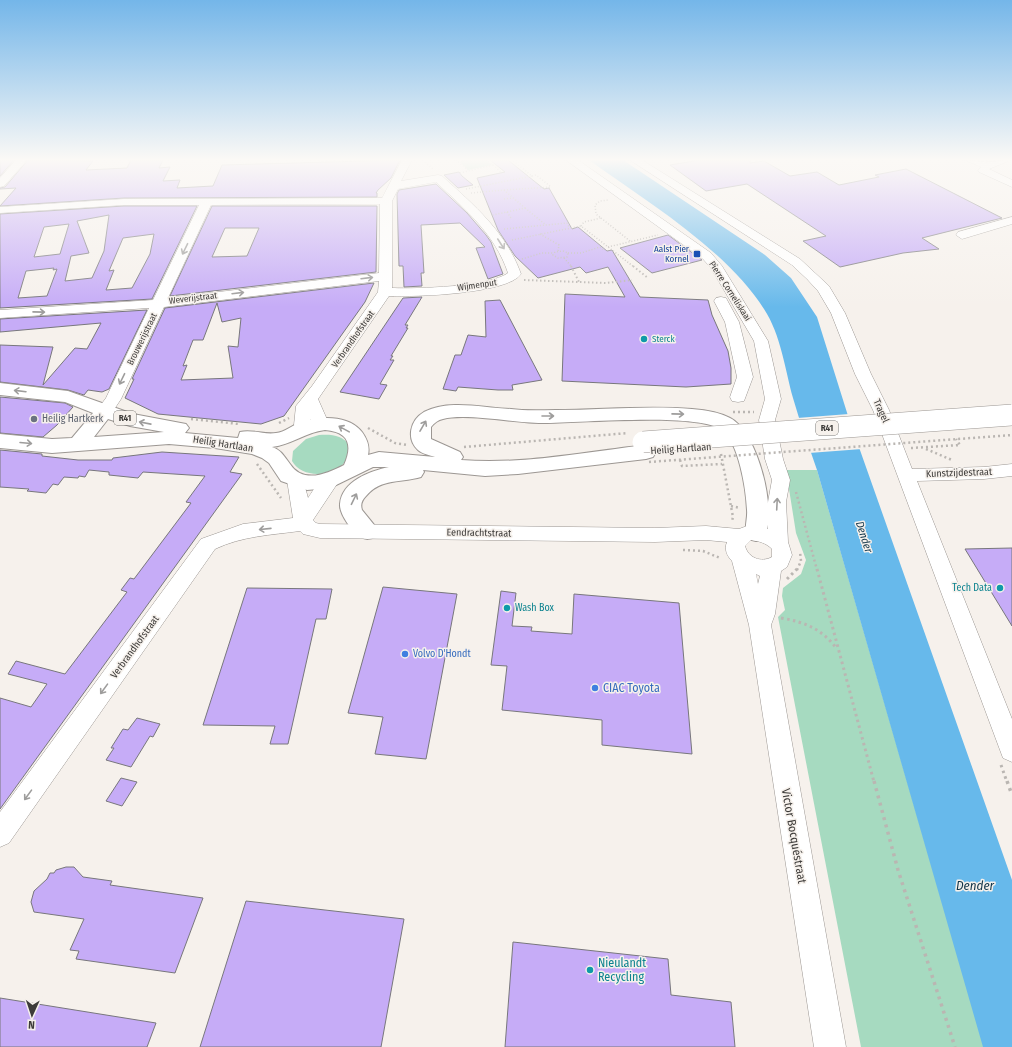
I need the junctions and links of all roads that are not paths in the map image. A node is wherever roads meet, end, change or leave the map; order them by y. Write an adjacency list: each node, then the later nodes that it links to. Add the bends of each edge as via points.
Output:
1 (18, 209): 7 (street)
2 (203, 209): 13 (street, Brouwerijstraat, one-way to 13)
3 (386, 209): 10 (street)
4 (470, 209): 11 (street, Wijmenput, one-way to 11, via 492,230 500,242 515,273 511,279 490,285 403,293)
5 (640, 209): 26 (street, Pierre Corneliskaai, via 707,256 716,266 761,341 772,390 772,407 767,420)
6 (712, 209): 30 (street, Tragel, via 796,262 824,289 838,313)
7 (0, 210)
8 (1012, 220): 9 (street)
9 (962, 235)
10 (386, 276): 11 (street); 13 (street, Weverijstraat, one-way to 10)
11 (385, 292): 20 (street, Verbrandhofstraat, via 311,400 304,406 302,414)
12 (721, 301): 16 (street, via 732,322 745,377)
13 (159, 303): 14 (street, Weverijstraat, one-way to 13); 17 (street, Brouwerijstraat, one-way to 17, via 113,399)
14 (0, 314)
15 (0, 389): 17 (main road, Heilig Hartlaan / R41, one-way to 15, via 68,397)
16 (738, 397)
17 (105, 410): 20 (main road, Heilig Hartlaan / R41, one-way to 17, via 280,440 263,440 130,420); 22 (main road, R41)
18 (1012, 415): 24 (main road, Heilig Hartlaan / R41, bridge)
19 (1012, 425): 24 (main road, Heilig Hartlaan / R41)
20 (312, 426): 23 (main road, one-way to 20, via 355,436 347,429 337,425)
21 (0, 441): 22 (main road, Heilig Hartlaan / R41, one-way to 22, via 52,446)
22 (77, 445): 31 (main road, Heilig Hartlaan / R41, via 169,438 215,441 269,453 276,458 288,476)
23 (359, 447): 25 (main road, Heilig Hartlaan / R41, via 448,459); 28 (main road, via 358,458)
24 (642, 451): 25 (main road, Heilig Hartlaan / R41, via 506,457); 27 (main road, Heilig Hartlaan / R41)
25 (456, 452): 33 (main road, one-way to 33, via 426,446 420,436 420,427 431,416 446,412 518,416 700,415 718,420 734,430 741,440)
26 (775, 464): 33 (street, via 770,474); 37 (street, Pierre Corneliskaai, one-way to 26, via 777,502 781,480)
27 (485, 469): 28 (main road, Heilig Hartlaan / R41, via 379,459); 35 (main road, one-way to 27, via 356,517 350,503 358,490 373,478 406,472 469,472)
28 (352, 470): 32 (main road, Heilig Hartlaan / R41)
29 (1012, 470): 30 (street, Kunstzijdestraat)
30 (906, 475): 40 (street, Tragel)
31 (296, 480): 32 (main road, Heilig Hartlaan / R41, via 318,483); 34 (street)
32 (330, 481): 34 (street)
33 (754, 484): 36 (main road, via 758,513)
34 (303, 522): 35 (street, Eendrachtstraat, via 310,529 320,531); 41 (street, Verbrandhofstraat, one-way to 41, via 242,530 224,535 208,544)
35 (368, 531): 36 (street, Eendrachtstraat, via 655,535)
36 (740, 540): 37 (street, via 765,535); 38 (street, via 754,567); 39 (street, Victor Bocquéstraat)
37 (778, 543): 38 (street, Pierre Corneliskaai, via 783,553 782,558)
38 (771, 568): 39 (street, via 764,614)
39 (769, 621): 42 (street, Victor Bocquéstraat)
40 (1012, 750)
41 (0, 834)
42 (830, 1047)

